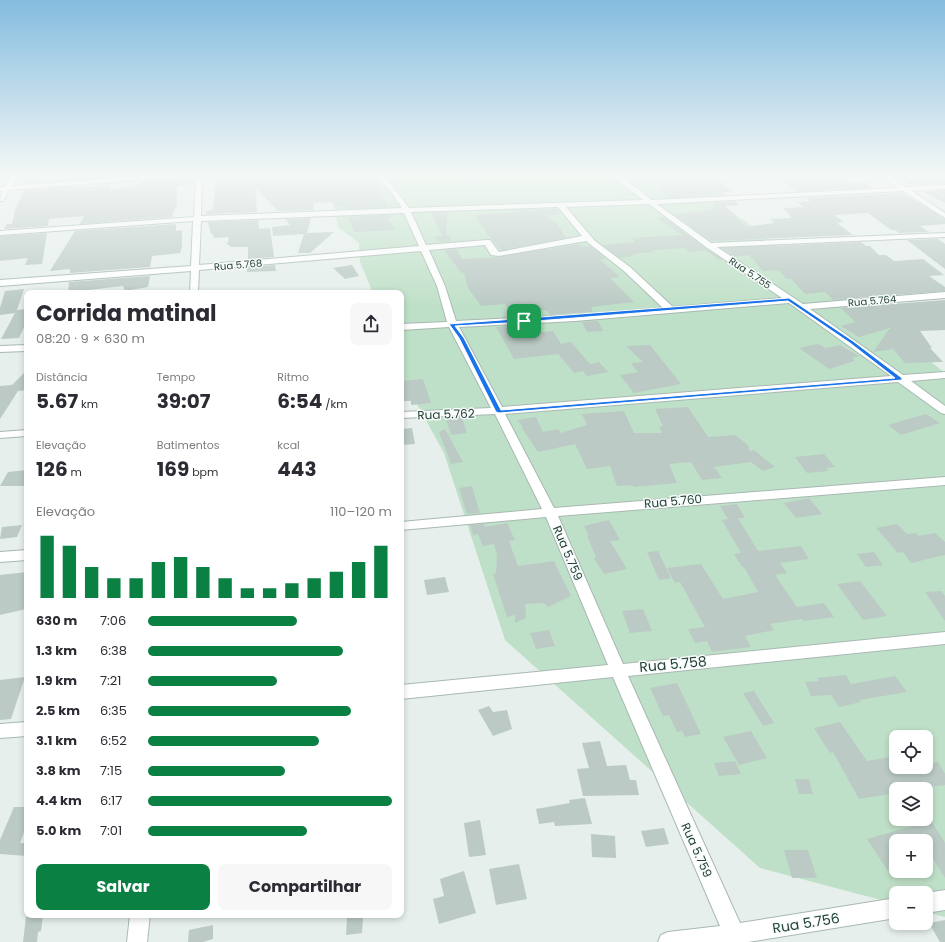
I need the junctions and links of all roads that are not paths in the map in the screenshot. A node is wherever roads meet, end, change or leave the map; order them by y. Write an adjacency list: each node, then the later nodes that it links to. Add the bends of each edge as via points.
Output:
1 (198, 219): 5 (street); 10 (street)
2 (410, 219): 9 (street, Rua 5.759)
3 (571, 219): 7 (street)
4 (674, 219): 8 (street, Rua 5.755)
5 (0, 233)
6 (945, 235): 8 (street)
7 (587, 238): 9 (street, Rua 5.768, via 499,254 494,252 488,242); 16 (street, via 627,269)
8 (709, 245): 14 (street, Rua 5.755)
9 (423, 247): 10 (street, Rua 5.768); 17 (street, Rua 5.759, via 441,286)
10 (196, 268): 11 (street, Rua 5.768); 12 (street)
11 (0, 283)
12 (194, 290)
13 (945, 296): 15 (street, Rua 5.764)
14 (789, 300): 15 (street, Rua 5.755); 16 (street)
15 (800, 307): 22 (street, Rua 5.755)
16 (671, 310): 17 (street)
17 (452, 324): 18 (street); 24 (street, Rua 5.759)
18 (404, 327)
19 (24, 348): 20 (street)
20 (0, 349)
21 (945, 375): 22 (street, Rua 5.762)
22 (900, 379): 23 (street, Rua 5.755); 24 (street, Rua 5.762)
23 (945, 411)
24 (499, 412): 25 (street, Rua 5.762); 29 (street, Rua 5.759)
25 (404, 415)
26 (24, 433): 27 (street)
27 (0, 435)
28 (945, 481): 29 (street, Rua 5.760)
29 (550, 512): 30 (street, Rua 5.760); 34 (street, Rua 5.759)
30 (404, 526)
31 (24, 555): 32 (street)
32 (0, 557)
33 (945, 638): 34 (street, Rua 5.758)
34 (617, 669): 35 (street, Rua 5.758); 42 (street, Rua 5.759)
35 (404, 692)
36 (24, 729): 37 (street)
37 (0, 732)
38 (945, 900): 39 (street)
39 (933, 902)
40 (889, 909): 42 (street, Rua 5.756)
41 (140, 918): 43 (street)
42 (736, 938): 44 (street, Rua 5.756)
43 (137, 942)
44 (668, 942)

